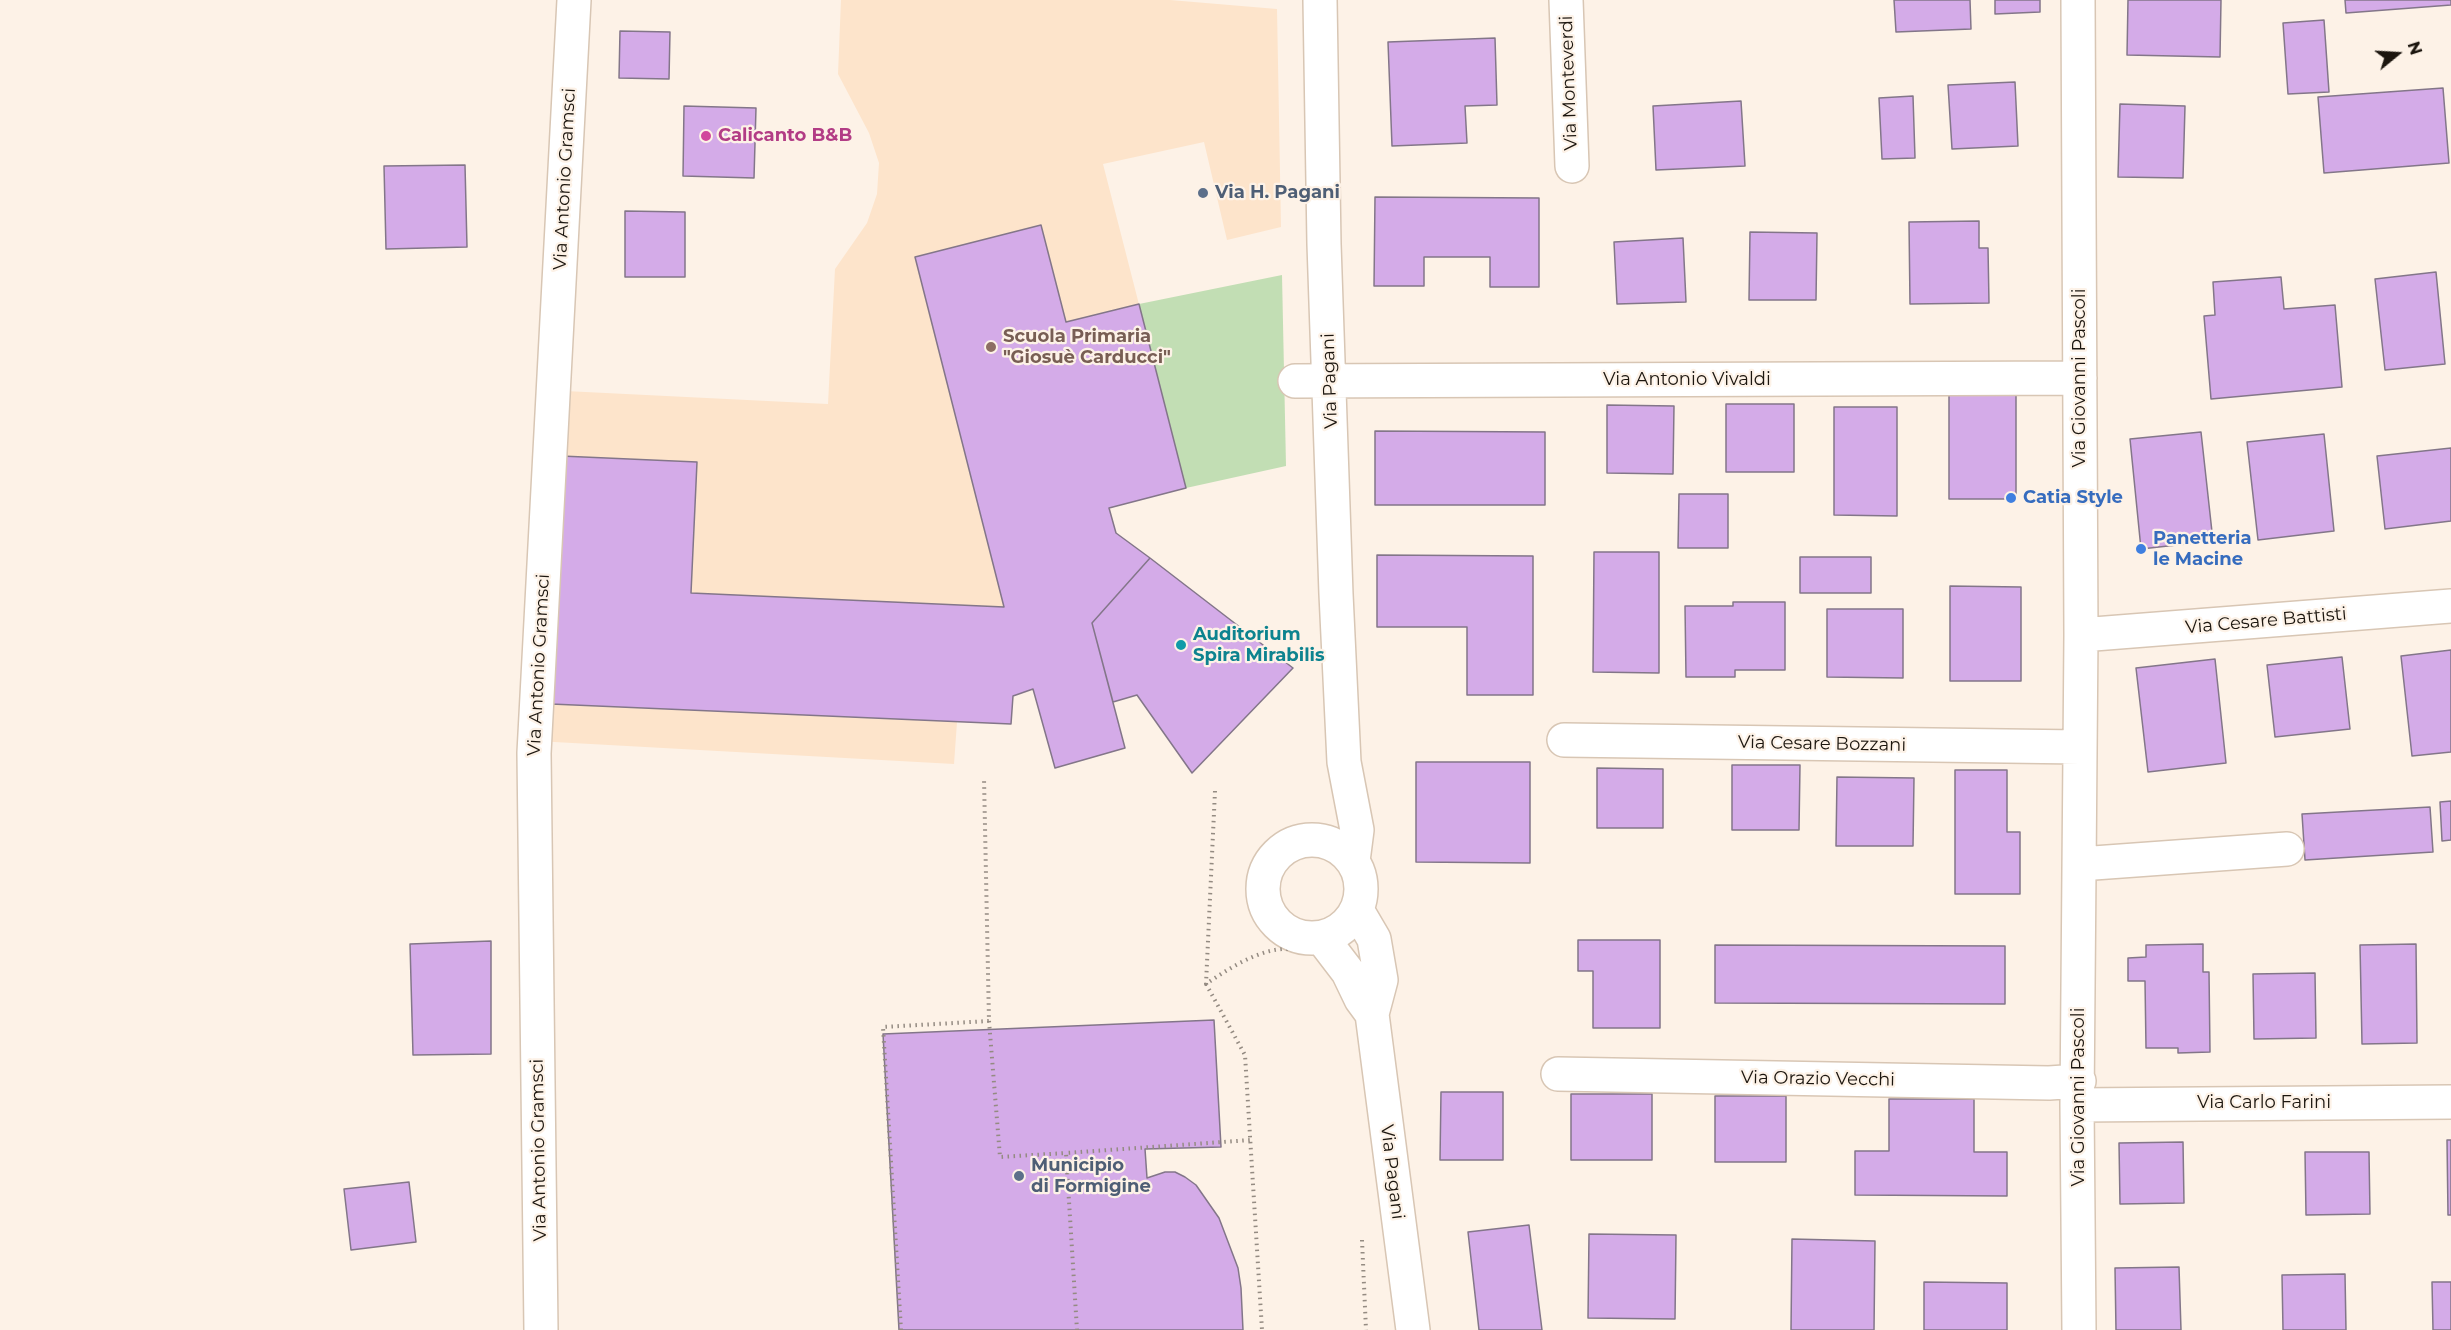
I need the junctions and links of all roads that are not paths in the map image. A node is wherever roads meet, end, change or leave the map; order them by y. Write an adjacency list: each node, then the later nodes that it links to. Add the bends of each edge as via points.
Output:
1 (574, 0): 24 (street, Via Antonio Gramsci, via 534,753)
2 (1320, 0): 7 (street, Via Pagani)
3 (1566, 0): 5 (street, Via Monteverdi)
4 (2078, 0): 6 (street, Via Giovanni Pascoli)
5 (1572, 166)
6 (2080, 378): 7 (street, Via Antonio Vivaldi); 10 (street, Via Giovanni Pascoli)
7 (1330, 380): 8 (street, Via Antonio Vivaldi); 13 (street, Via Pagani)
8 (1295, 381)
9 (2451, 606): 10 (street, Via Cesare Battisti)
10 (2081, 635): 12 (street, Via Giovanni Pascoli)
11 (1564, 740): 12 (street, Via Cesare Bozzani)
12 (2080, 747): 17 (street, Via Giovanni Pascoli)
13 (1344, 762): 14 (street, via 1333,808); 16 (street, via 1357,830)
14 (1312, 839): 16 (street, via 1331,843); 19 (street, via 1297,842 1276,855 1266,873 1264,894 1270,914 1284,929)
15 (2287, 849): 17 (street)
16 (1353, 861): 18 (street, via 1362,891)
17 (2079, 864): 22 (street, Via Giovanni Pascoli)
18 (1357, 910): 19 (street, via 1343,928); 20 (street, via 1374,939 1381,980)
19 (1309, 943): 20 (street, via 1348,972)
20 (1372, 1014): 25 (street, Via Pagani)
21 (1558, 1074): 22 (street, Via Orazio Vecchi, via 2049,1083)
22 (2078, 1093): 23 (street, Via Carlo Farini); 26 (street, Via Giovanni Pascoli)
23 (2451, 1102)
24 (542, 1330)
25 (1413, 1330)
26 (2079, 1330)

